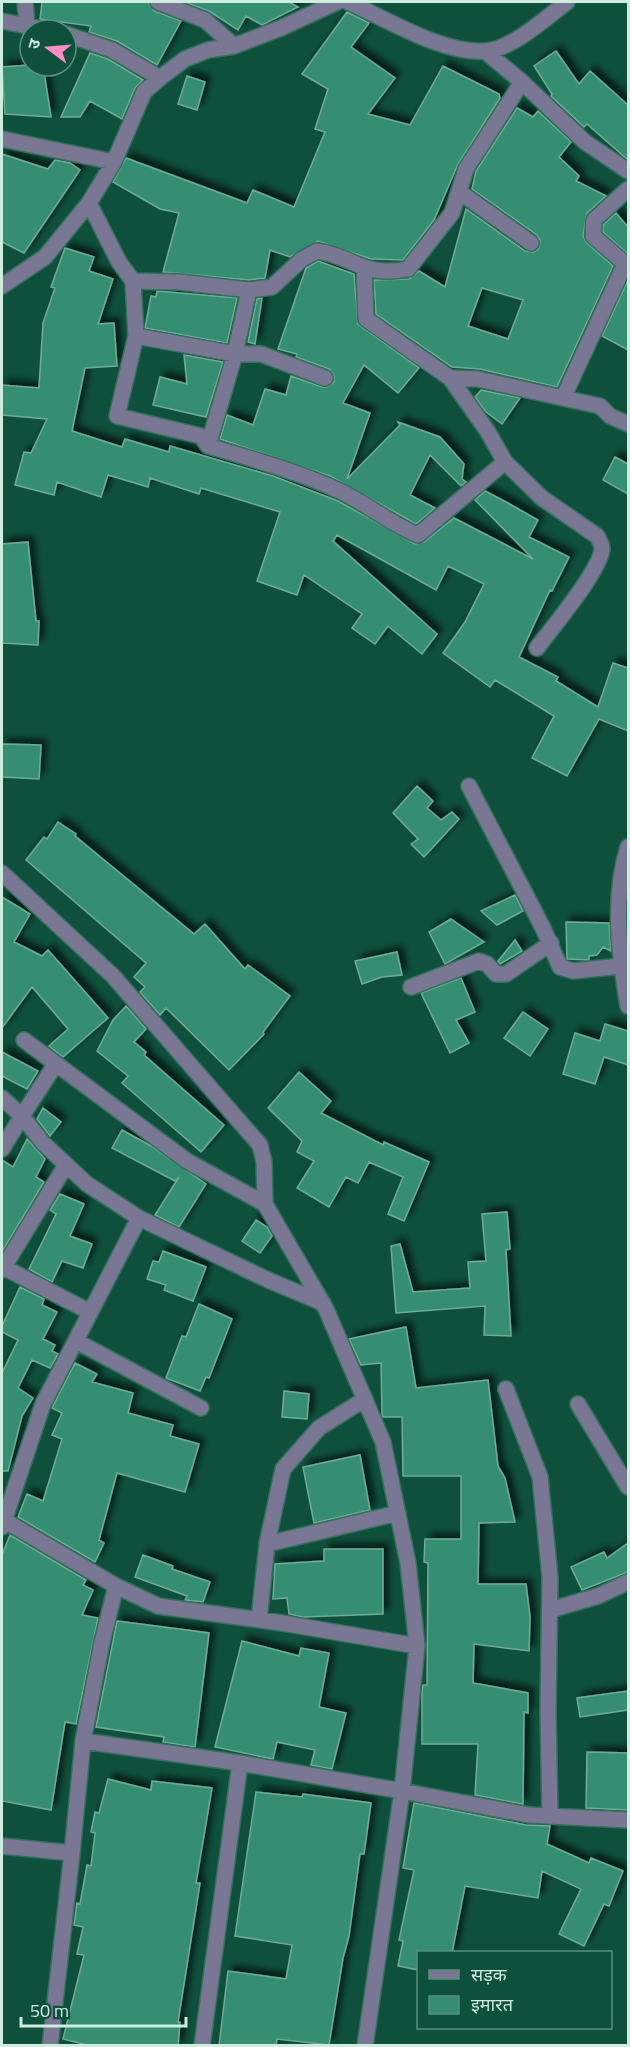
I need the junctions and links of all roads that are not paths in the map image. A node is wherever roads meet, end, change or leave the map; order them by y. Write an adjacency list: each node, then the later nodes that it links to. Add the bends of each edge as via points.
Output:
1 (25, 2): 6 (street)
2 (158, 2): 10 (street, via 205,20)
3 (337, 2): 10 (street)
4 (348, 2): 11 (street, via 444,46)
5 (567, 2): 11 (street, via 516,40)
6 (26, 18)
7 (3, 19): 8 (street)
8 (18, 23)
9 (78, 38): 12 (street, via 112,50)
10 (234, 46): 12 (street, via 185,59)
11 (486, 52): 13 (street)
12 (160, 78): 15 (street, via 144,92)
13 (522, 82): 16 (street, via 585,142); 18 (street, via 466,169)
14 (2, 139): 15 (street)
15 (114, 162): 19 (street)
16 (628, 171)
17 (628, 189): 29 (street, via 594,220 593,236 624,266)
18 (461, 194): 20 (street); 21 (street, via 452,213 408,269 389,273)
19 (89, 203): 22 (street); 23 (street, via 45,256)
20 (531, 243)
21 (364, 269): 24 (street, via 317,251 302,259 272,287); 28 (street, via 366,319)
22 (132, 281): 24 (street); 25 (street)
23 (2, 286)
24 (249, 290): 26 (street)
25 (136, 336): 26 (street); 31 (street, via 117,416 201,436)
26 (235, 354): 27 (street, via 261,354); 31 (street)
27 (325, 378)
28 (450, 378): 29 (street, via 478,379); 32 (street)
29 (563, 398): 30 (street, via 600,406 610,416)
30 (628, 424)
31 (208, 446): 32 (street, via 297,472 344,493 418,535)
32 (505, 462): 33 (street, via 542,498 597,536 601,543 602,551 587,580)
33 (537, 648)
34 (469, 786): 37 (street)
35 (628, 847): 38 (street, via 618,926)
36 (2, 873): 47 (street, via 113,976 260,1145)
37 (551, 943): 38 (street, via 564,970); 39 (street, via 506,974 496,974 487,963 479,961)
38 (621, 966): 40 (street)
39 (411, 987)
40 (628, 1006)
41 (24, 1040): 42 (street)
42 (55, 1065): 44 (street); 47 (street, via 187,1161)
43 (2, 1098): 44 (street)
44 (22, 1116): 45 (street); 46 (street)
45 (2, 1149)
46 (66, 1165): 48 (street, via 87,1184); 49 (street)
47 (265, 1204): 50 (street)
48 (139, 1218): 50 (street); 51 (street)
49 (2, 1269): 51 (street)
50 (323, 1303): 54 (street)
51 (90, 1312): 52 (street)
52 (76, 1341): 56 (street); 59 (street, via 43,1404)
53 (506, 1389): 63 (street, via 540,1477)
54 (364, 1398): 58 (street, via 383,1442); 60 (street, via 319,1428 283,1469)
55 (578, 1404): 57 (street)
56 (201, 1408)
57 (628, 1487)
58 (398, 1513): 60 (street); 65 (street)
59 (2, 1523): 62 (street)
60 (267, 1544): 64 (street)
61 (628, 1582): 63 (street, via 598,1596)
62 (116, 1586): 64 (street, via 158,1606); 66 (street)
63 (550, 1610): 69 (street)
64 (259, 1620): 65 (street)
65 (417, 1646): 68 (street)
66 (83, 1741): 67 (street); 72 (street)
67 (240, 1763): 68 (street); 74 (street)
68 (402, 1791): 69 (street, via 528,1815); 75 (street)
69 (550, 1815): 70 (street)
70 (628, 1820)
71 (2, 1846): 72 (street)
72 (72, 1853): 73 (street)
73 (51, 2046)
74 (202, 2046)
75 (365, 2046)

